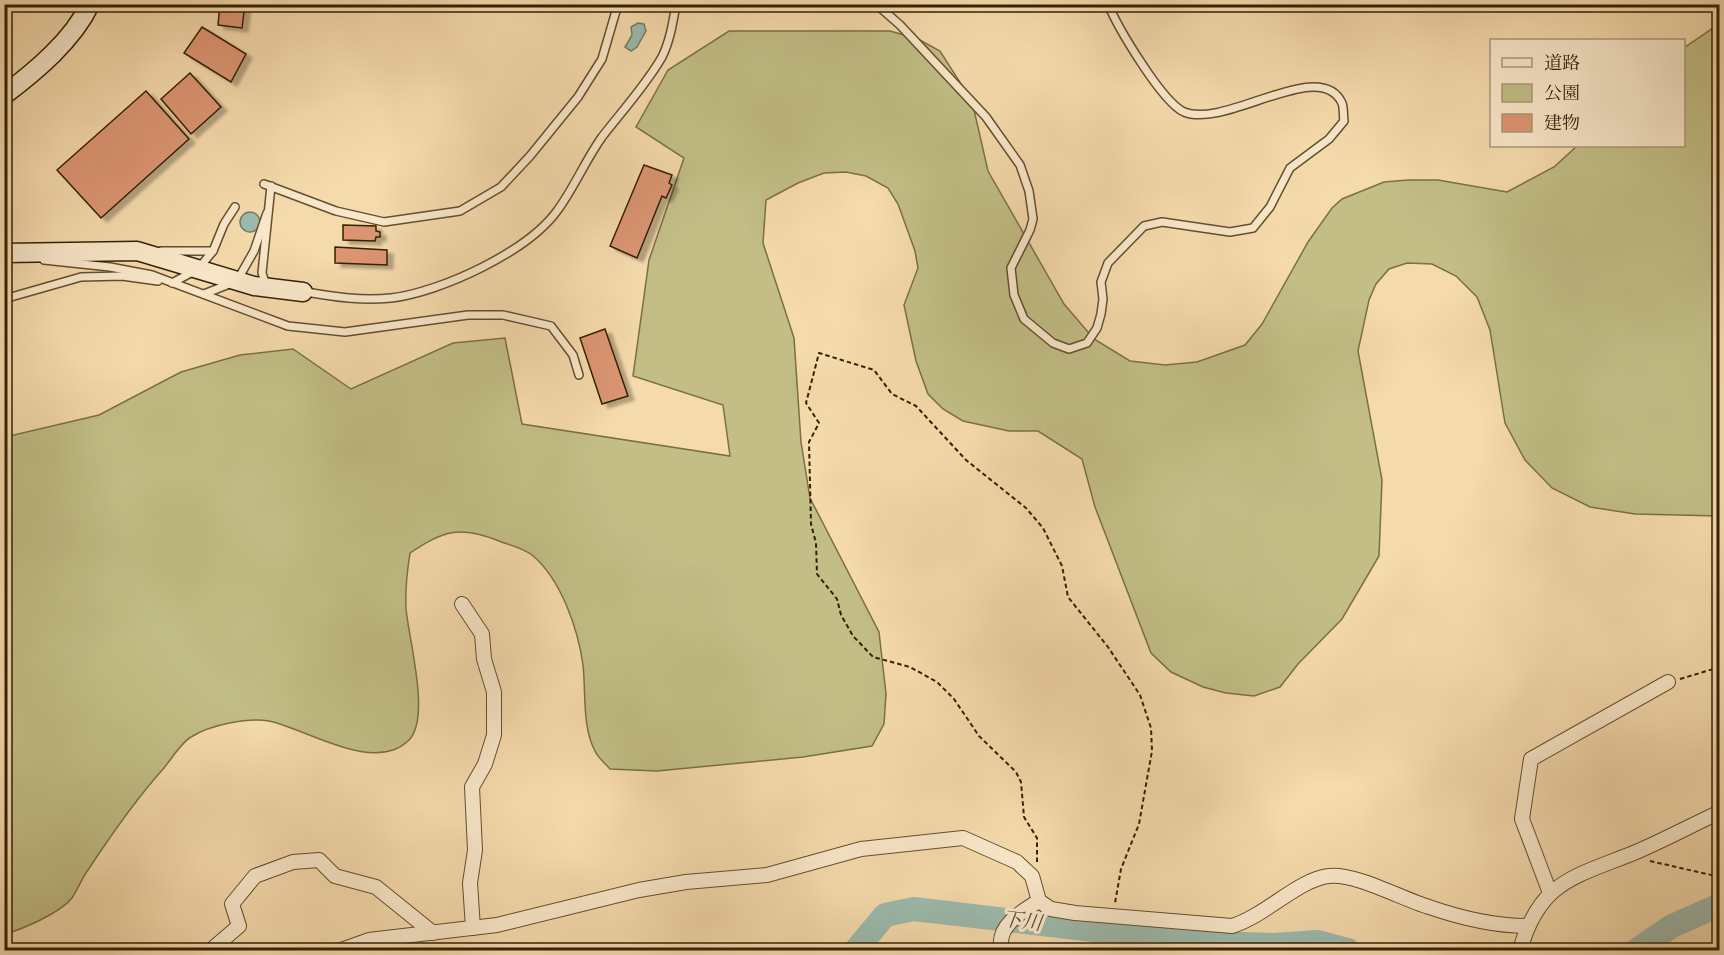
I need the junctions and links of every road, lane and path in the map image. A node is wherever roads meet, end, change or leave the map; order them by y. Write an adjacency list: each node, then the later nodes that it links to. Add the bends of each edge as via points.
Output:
1 (90, 4): 8 (street, via 82,21 26,79)
2 (618, 4): 10 (lane, via 602,59 578,97 501,187 460,211 384,222 336,211 268,185)
3 (676, 4): 18 (lane, via 662,57 599,142 556,212 532,237 507,254 433,289 392,298 351,300)
4 (876, 4): 7 (lane, via 986,117 1020,165 1033,219 1011,268 1014,295 1024,319 1053,343 1069,349 1087,343 1097,328 1103,299 1101,282 1108,263 1144,226 1162,222 1230,232 1253,228 1270,207 1290,168 1329,139 1344,121 1342,104 1331,91 1310,85 1204,117 1183,111 1143,66)
5 (923, 4): 6 (lane)
6 (946, 4)
7 (1108, 4)
8 (4, 94)
9 (235, 207): 12 (lane)
10 (267, 213): 15 (lane, via 254,251); 17 (lane, via 262,273)
11 (138, 251): 12 (lane); 13 (street); 14 (street)
12 (213, 251): 14 (lane)
13 (10, 253): 16 (lane, via 110,267)
14 (198, 269): 15 (street); 16 (lane)
15 (237, 281): 17 (street); 19 (lane)
16 (173, 283): 19 (lane); 20 (lane, via 122,276 81,278)
17 (267, 288): 18 (street)
18 (303, 292)
19 (204, 294): 21 (lane, via 288,326 345,332 468,315 503,315 551,326 573,356)
20 (4, 299)
21 (579, 375)
22 (462, 604): 33 (street, via 482,634 484,659 494,692 494,735 472,788)
23 (1719, 667): 24 (path)
24 (1668, 682): 29 (street, via 1531,759 1522,819)
25 (1719, 812): 26 (street)
26 (1627, 855): 28 (path); 29 (street, via 1572,877)
27 (1032, 876): 30 (street); 31 (path, via 1037,868 1037,838 1024,817 1021,782 1016,772 979,736 937,682 910,667 873,657 853,636 837,599 817,574 811,524 810,442 819,423 806,403 819,353 873,370 892,394 916,406 966,460 1026,508 1043,528 1062,566 1068,597 1140,695 1151,728 1152,751 1139,824 1120,869); 33 (street, via 1017,862 963,838 952,839 861,849 778,873 639,890 497,926)
28 (1719, 877)
29 (1550, 893): 32 (street)
30 (1039, 901): 31 (street, via 1051,909); 37 (street, via 1003,930)
31 (1115, 917): 32 (street, via 1232,926 1251,920 1297,889 1329,876 1360,881 1429,907 1500,926)
32 (1527, 926): 38 (street)
33 (473, 928): 34 (street)
34 (433, 933): 35 (street, via 376,886 335,876 319,860 292,862 255,876 232,904 239,926); 36 (street, via 369,940)
35 (211, 951)
36 (340, 951)
37 (1002, 951)
38 (1520, 951)

